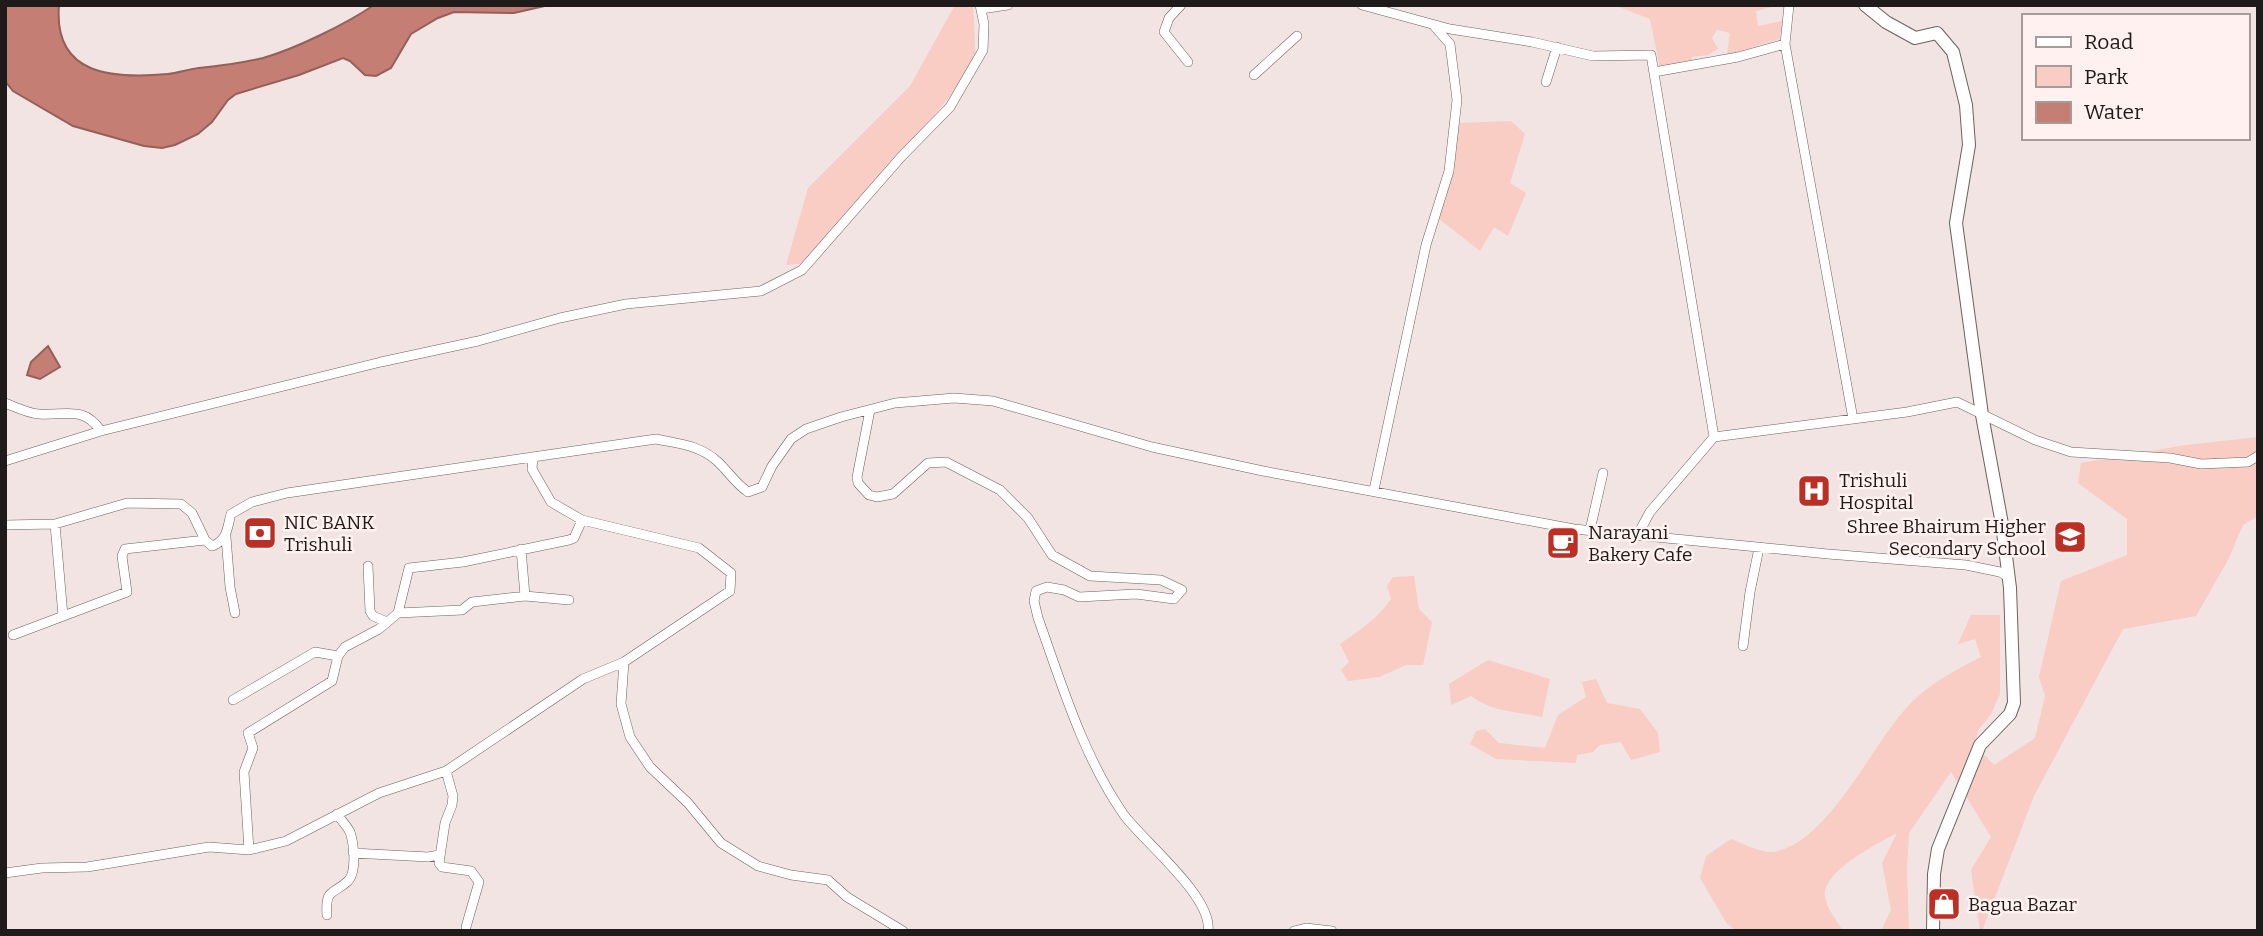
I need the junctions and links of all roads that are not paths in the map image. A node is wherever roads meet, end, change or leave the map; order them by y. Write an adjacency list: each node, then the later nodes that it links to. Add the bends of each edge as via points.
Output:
1 (1008, 5): 6 (street)
2 (1181, 5): 11 (street, via 1164,32)
3 (1362, 5): 7 (street)
4 (1789, 5): 9 (street)
5 (1865, 5): 17 (street, via 1915,38 1937,33 1953,52 1966,105 1969,145 1956,223)
6 (981, 7): 19 (street, via 983,50 950,107 802,270 761,291 626,304 560,318)
7 (1431, 24): 10 (street); 25 (street, via 1450,44 1457,100 1449,170 1426,246)
8 (1297, 36): 13 (street)
9 (1785, 44): 12 (street); 18 (street)
10 (1557, 47): 12 (street, via 1593,55 1651,55); 14 (street)
11 (1188, 62)
12 (1654, 72): 20 (street)
13 (1254, 75)
14 (1546, 82)
15 (5, 403): 19 (street, via 35,414 89,416)
16 (870, 410): 22 (street, via 806,429 791,439 762,486 748,492 697,447 656,439); 25 (street, via 925,399 992,401 1152,447); 57 (street, via 857,477 869,495 893,494 928,463 946,462 1000,490 1028,518 1052,555 1090,576 1161,580 1182,590 1174,599 1136,594 1079,597 1046,587 1036,591 1034,601 1084,744 1125,816 1188,885 1204,913)
17 (1982, 415): 18 (street, via 1957,402); 21 (street, via 2071,452 2201,464 2248,462); 36 (street)
18 (1853, 419): 20 (street)
19 (101, 431): 23 (street)
20 (1714, 437): 30 (street, via 1650,512)
21 (2258, 456)
22 (533, 457): 26 (street, via 532,469 551,502); 31 (street, via 251,502 231,513)
23 (5, 461)
24 (1604, 473): 29 (street)
25 (1374, 490): 29 (street)
26 (582, 520): 34 (street, via 574,538); 46 (street, via 699,548 730,573 730,591)
27 (5, 524): 28 (street)
28 (55, 524): 32 (street, via 127,503 181,504 192,513); 41 (street)
29 (1590, 530): 30 (street)
30 (1637, 536): 33 (street)
31 (226, 537): 32 (street, via 212,546); 40 (street)
32 (205, 540): 41 (street, via 125,549 127,592)
33 (1759, 548): 36 (street, via 1966,565); 44 (street)
34 (520, 549): 37 (street); 39 (street, via 409,568)
35 (368, 566): 42 (street, via 369,611)
36 (2007, 576): 60 (street, via 2014,703 2010,714 1980,745 1938,849)
37 (525, 596): 38 (street); 39 (street, via 472,602 462,610)
38 (569, 600)
39 (398, 612): 42 (street)
40 (235, 613)
41 (63, 617): 43 (street)
42 (387, 622): 45 (street)
43 (13, 635)
44 (1743, 646)
45 (338, 656): 47 (street, via 315,652); 50 (street, via 332,681 248,733 253,748 244,772)
46 (624, 662): 48 (street, via 583,679); 56 (street, via 621,704 630,737 650,767 721,843 758,866 828,880)
47 (233, 700)
48 (446, 771): 49 (street, via 379,793); 52 (street, via 453,796)
49 (337, 814): 50 (street, via 286,841); 51 (street, via 349,831)
50 (249, 850): 53 (street, via 209,847 87,867)
51 (353, 853): 52 (street); 54 (street, via 351,879 330,894)
52 (439, 855): 55 (street, via 442,867 471,871 479,882)
53 (5, 873)
54 (327, 915)
55 (466, 927)
56 (903, 931)
57 (1208, 931)
58 (1294, 931): 59 (street)
59 (1332, 931)
60 (1933, 931)

